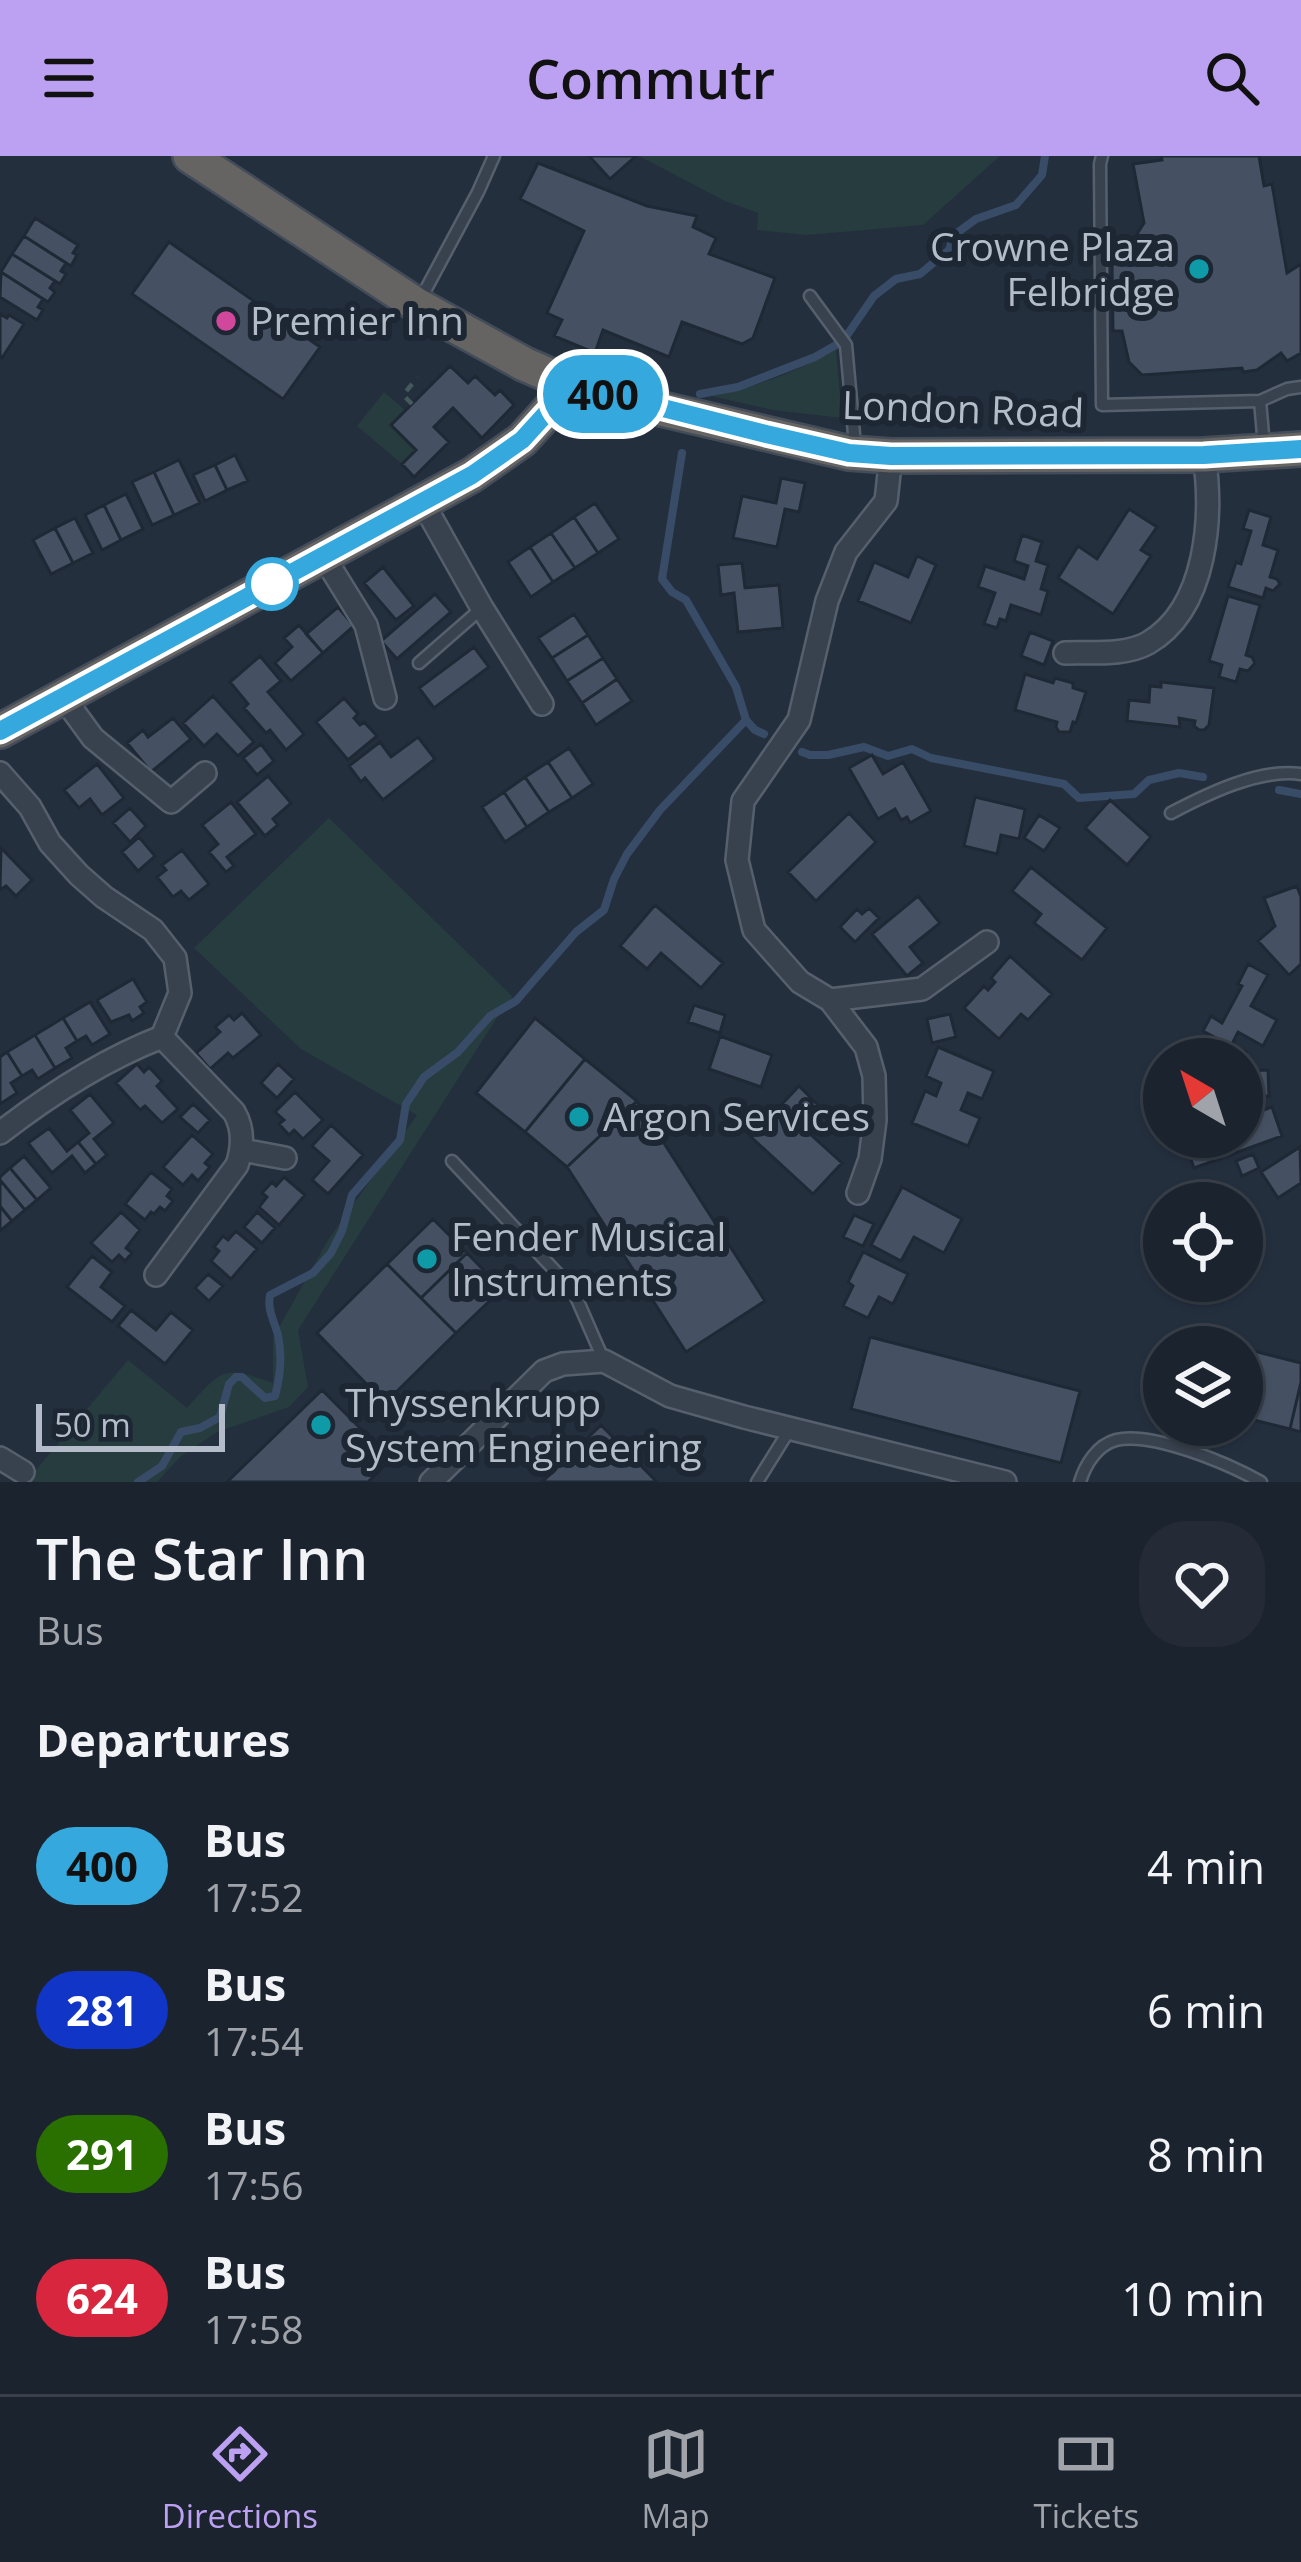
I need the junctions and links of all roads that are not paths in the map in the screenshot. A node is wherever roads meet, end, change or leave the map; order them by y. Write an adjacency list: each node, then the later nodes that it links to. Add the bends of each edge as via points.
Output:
1 (190, 156): 5 (highway, London Road)
2 (494, 156): 5 (lane)
3 (1102, 156): 8 (lane, via 1102,405)
4 (810, 296): 11 (lane, via 843,341 854,434)
5 (417, 305): 6 (highway, London Road)
6 (572, 385): 11 (highway, London Road); 14 (highway, via 522,440)
7 (1301, 387): 8 (lane)
8 (1260, 401): 10 (lane)
9 (1301, 449): 10 (highway, London Road)
10 (1264, 450): 12 (highway, London Road)
11 (849, 453): 13 (highway, London Road)
12 (1204, 455): 13 (highway, London Road); 17 (street, via 1206,546 1170,625 1146,644)
13 (891, 456): 28 (street, via 886,501 846,552 827,601 799,720 742,801 737,860 754,930 800,982)
14 (423, 503): 15 (highway); 16 (street)
15 (322, 554): 19 (highway); 20 (street, via 367,626)
16 (482, 608): 18 (lane); 21 (street)
17 (1065, 653)
18 (419, 662)
19 (63, 697): 22 (highway); 24 (street, via 93,738 171,802)
20 (385, 698)
21 (542, 704)
22 (0, 731)
23 (0, 773): 29 (street, via 79,875 154,930 176,958 179,993)
24 (205, 773)
25 (1301, 774): 26 (lane, via 1209,792)
26 (1171, 813)
27 (987, 942): 28 (street, via 922,988)
28 (830, 1000): 34 (street, via 866,1047 874,1076 870,1159)
29 (162, 1036): 30 (street, via 121,1053); 31 (street, via 234,1112)
30 (0, 1133)
31 (242, 1150): 32 (street); 35 (street)
32 (285, 1158)
33 (452, 1161): 36 (lane, via 573,1290)
34 (858, 1193)
35 (156, 1276)
36 (604, 1361): 37 (street, via 670,1396); 40 (street, via 544,1372)
37 (790, 1429): 41 (lane); 42 (street)
38 (0, 1457): 39 (street)
39 (22, 1472)
40 (430, 1482)
41 (758, 1482)
42 (1005, 1482)
43 (1080, 1482): 44 (lane, via 1096,1452 1114,1440 1142,1440 1222,1461)
44 (1261, 1482)

